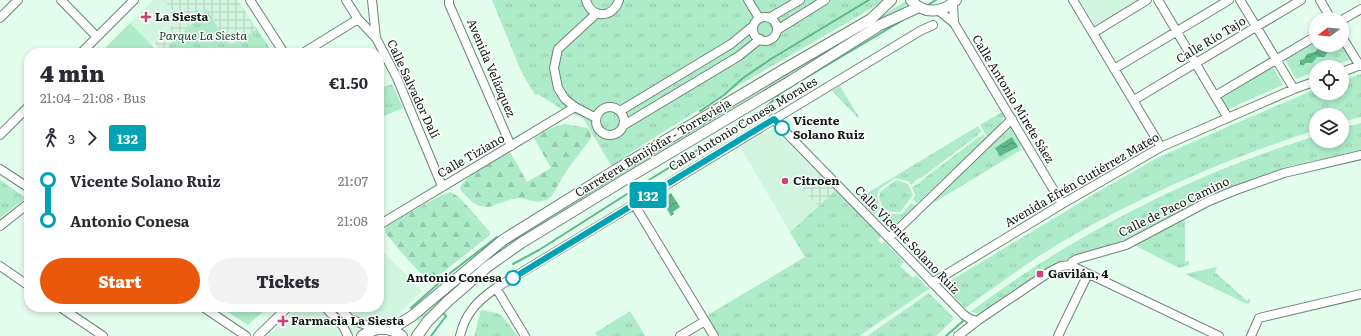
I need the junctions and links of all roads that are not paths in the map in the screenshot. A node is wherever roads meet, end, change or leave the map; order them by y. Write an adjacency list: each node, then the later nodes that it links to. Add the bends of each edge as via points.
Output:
1 (18, 0): 29 (street)
2 (61, 0): 40 (street)
3 (134, 0): 40 (street)
4 (250, 0): 45 (street)
5 (346, 0): 32 (street)
6 (372, 0): 41 (street, Calle Salvador Dalí)
7 (449, 0): 68 (street, Avenida Velázquez)
8 (586, 0): 27 (street, via 590,10)
9 (619, 0): 27 (street, via 617,7 609,13)
10 (748, 0): 30 (street)
11 (800, 0): 31 (street)
12 (825, 0): 37 (street)
13 (891, 0): 95 (main road, Carretera Benijófar - Torrevieja, via 871,20 614,171 503,240 412,316)
14 (910, 0): 23 (main road)
15 (1073, 0): 39 (street)
16 (1148, 0): 39 (street)
17 (1158, 0): 38 (street)
18 (1229, 0): 38 (street)
19 (1240, 0): 36 (street)
20 (1301, 0): 36 (street, Calle Río Tajo)
21 (1320, 0): 26 (street)
22 (954, 2): 25 (main road); 33 (street, Calle Antonio Mirete Sáez)
23 (920, 7): 25 (main road); 102 (main road, Carretera Benijófar - Torrevieja, via 880,25 521,243 487,267 447,302 428,321)
24 (1361, 9): 28 (street)
25 (938, 10): 33 (street)
26 (1327, 12)
27 (597, 13): 59 (street, via 558,49 554,62 558,88)
28 (1349, 16)
29 (0, 18)
30 (759, 18): 31 (street); 35 (street)
31 (769, 18): 37 (street, via 777,25)
32 (358, 19): 41 (street); 46 (street)
33 (954, 23): 65 (street, Calle Antonio Mirete Sáez)
34 (933, 25): 64 (street, Calle Antonio Conesa Morales)
35 (753, 26): 42 (street, via 755,36); 61 (street, via 731,44)
36 (1256, 27): 50 (street); 51 (street, Calle Río Tajo)
37 (777, 30): 42 (street, via 773,38)
38 (1177, 31): 51 (street); 53 (street)
39 (1093, 33): 53 (street)
40 (97, 37): 44 (street)
41 (376, 38): 47 (street, Calle Salvador Dalí)
42 (760, 40): 66 (street, via 738,56)
43 (1309, 40): 50 (street)
44 (86, 48)
45 (281, 48)
46 (311, 48)
47 (381, 48)
48 (1349, 48): 52 (street)
49 (384, 53): 73 (street, Calle Salvador Dalí)
50 (1276, 60): 56 (street); 57 (street)
51 (1196, 63): 57 (street); 58 (street, Calle Río Tajo)
52 (1360, 66): 54 (street)
53 (1114, 69): 58 (street)
54 (1349, 70)
55 (1309, 84): 56 (street, Avenida Efrén Gutiérrez Mateo)
56 (1294, 89): 63 (street, Avenida Efrén Gutiérrez Mateo)
57 (1215, 96): 63 (street)
58 (1134, 100): 69 (street)
59 (575, 108): 62 (street); 68 (street, Calle Tiziano)
60 (24, 111): 67 (street)
61 (620, 111): 62 (street, via 613,107 606,108 599,112); 66 (street, via 624,117)
62 (596, 118): 66 (street, via 597,127 603,134 619,132)
63 (1228, 118): 69 (street, Avenida Efrén Gutiérrez Mateo)
64 (774, 119): 74 (street, Calle Antonio Conesa Morales); 79 (street, Calle Vicente Solano Ruiz)
65 (1012, 120): 75 (street, Calle Antonio Mirete Sáez); 79 (street)
66 (624, 124)
67 (0, 135)
68 (511, 146): 73 (street, Calle Tiziano, via 446,186)
69 (1162, 147): 75 (street, Avenida Efrén Gutiérrez Mateo)
70 (1361, 155): 80 (street, Calle de Paco Camino, via 1284,173 1225,194 1126,245 1077,259)
71 (0, 169): 72 (street)
72 (24, 185)
73 (442, 186): 77 (street, Calle Tiziano)
74 (634, 204): 85 (street, Calle Antonio Conesa Morales); 92 (street)
75 (1062, 204): 84 (street, Avenida Efrén Gutiérrez Mateo)
76 (24, 208): 78 (street)
77 (384, 222)
78 (0, 226)
79 (889, 238): 84 (street, Calle Vicente Solano Ruiz)
80 (1070, 265): 82 (street); 93 (street, Calle de Paco Camino, via 1051,271)
81 (0, 266): 83 (street)
82 (1088, 274): 108 (street); 109 (street)
83 (24, 283)
84 (932, 283): 93 (street, Calle Vicente Solano Ruiz, via 967,318)
85 (496, 288): 103 (street, Calle Antonio Conesa Morales, via 473,307); 104 (street)
86 (1361, 294): 110 (street, via 1259,318)
87 (67, 312): 96 (street)
88 (210, 312): 97 (street)
89 (283, 312): 98 (street)
90 (330, 312): 99 (street, via 343,326)
91 (343, 312): 94 (street, via 350,319)
92 (705, 321): 105 (street); 106 (street)
93 (977, 322): 107 (street, Calle de Paco Camino)
94 (376, 329): 95 (main road); 100 (main road)
95 (390, 330): 101 (main road)
96 (103, 336)
97 (246, 336)
98 (258, 336)
99 (348, 336)
100 (362, 336)
101 (402, 336)
102 (418, 336)
103 (460, 336)
104 (525, 336)
105 (680, 336)
106 (714, 336)
107 (958, 336)
108 (1058, 336)
109 (1219, 336)
110 (1251, 336)

